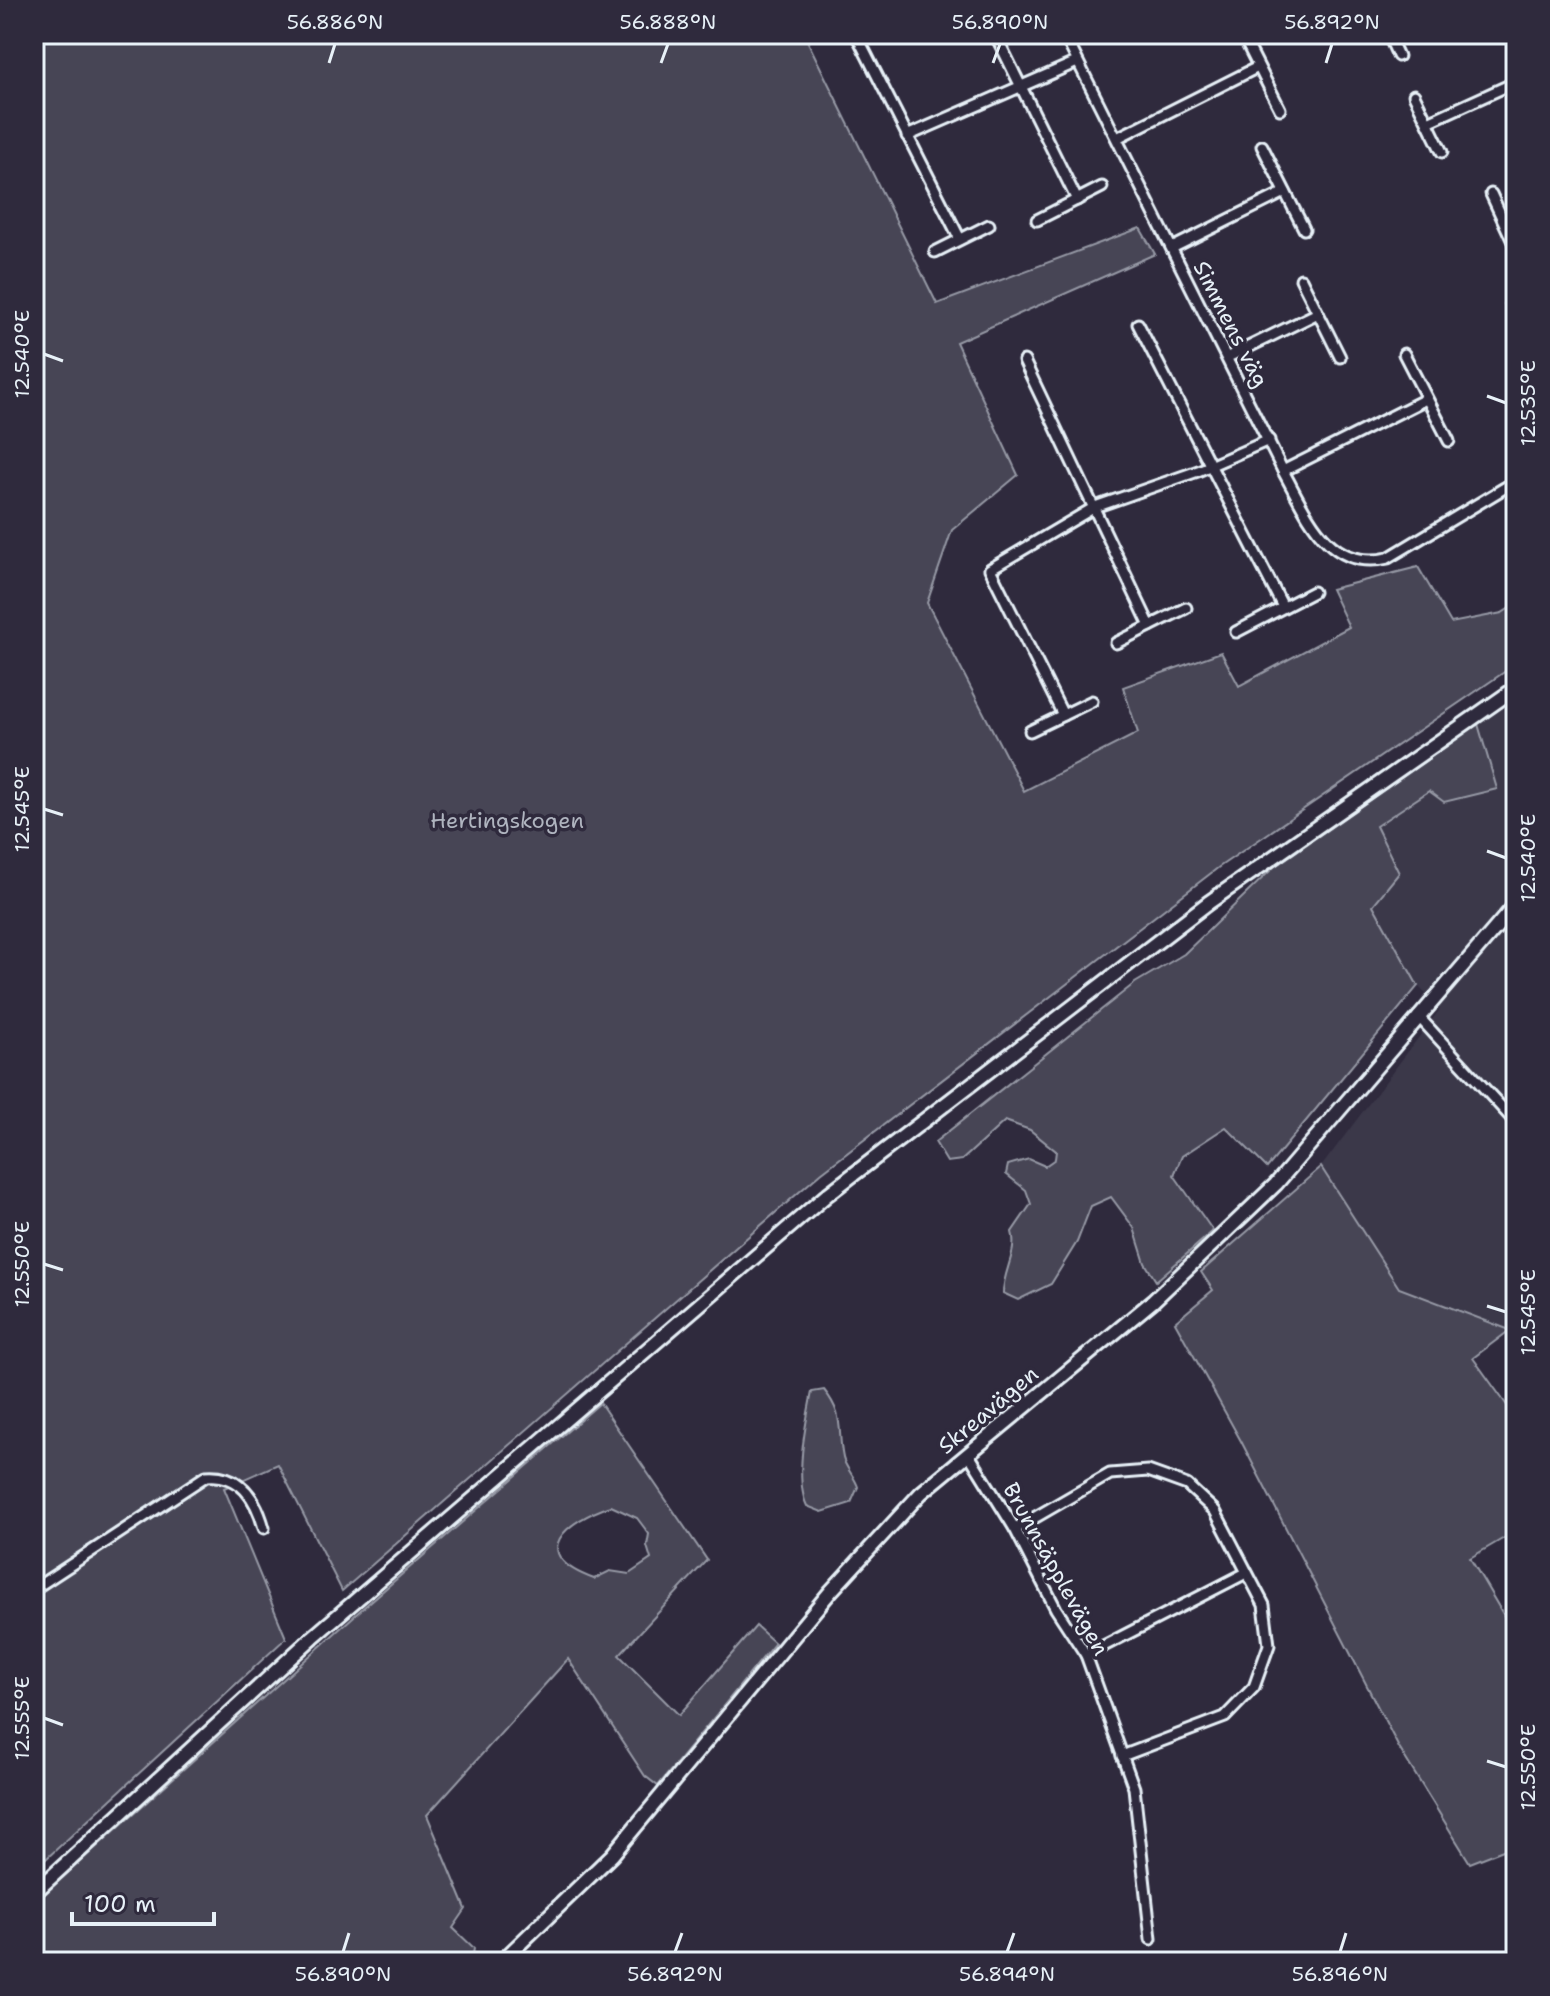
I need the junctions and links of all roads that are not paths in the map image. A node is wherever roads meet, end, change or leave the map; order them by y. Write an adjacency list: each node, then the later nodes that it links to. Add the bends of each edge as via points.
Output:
1 (856, 34): 14 (street)
2 (995, 34): 10 (street)
3 (1064, 34): 7 (street, Simmens väg)
4 (1242, 34): 8 (street)
5 (1388, 34): 6 (street)
6 (1398, 56)
7 (1077, 62): 10 (street); 15 (street, Simmens väg)
8 (1258, 67): 12 (street); 15 (street)
9 (1516, 82): 13 (street)
10 (1021, 86): 14 (street); 21 (street)
11 (1414, 95): 13 (street)
12 (1280, 109)
13 (1428, 122): 17 (street)
14 (907, 136): 27 (street)
15 (1117, 138): 28 (street, Simmens väg)
16 (1262, 146): 19 (street)
17 (1442, 152)
18 (1102, 187): 21 (street)
19 (1285, 192): 26 (street); 28 (street)
20 (1491, 194): 24 (street)
21 (1077, 200): 23 (street)
22 (1516, 217): 24 (street)
23 (1037, 220)
24 (1505, 223): 29 (street)
25 (989, 225): 27 (street)
26 (1304, 229)
27 (960, 239): 30 (street)
28 (1172, 248): 37 (street, Simmens väg)
29 (1516, 248)
30 (935, 252)
31 (1301, 279): 33 (street)
32 (1511, 304): 34 (street)
33 (1318, 313): 37 (street); 38 (street)
34 (1516, 315)
35 (1138, 324): 43 (street)
36 (1404, 354): 40 (street)
37 (1228, 357): 41 (street, Simmens väg)
38 (1340, 357)
39 (1024, 361): 46 (street)
40 (1426, 399): 42 (street); 44 (street)
41 (1269, 440): 43 (street); 44 (street, Simmens väg)
42 (1449, 441)
43 (1213, 465): 46 (street); 48 (street)
44 (1283, 471): 45 (street, Simmens väg, via 1323,540 1338,552 1372,562 1413,545)
45 (1516, 481)
46 (1095, 507): 50 (street); 55 (street, via 990,569)
47 (1313, 592): 48 (street)
48 (1283, 607): 51 (street)
49 (1186, 608): 50 (street)
50 (1150, 626): 52 (street)
51 (1236, 632)
52 (1116, 643)
53 (1516, 688): 67 (main road, via 1208,903 828,1194 313,1637)
54 (1092, 701): 55 (street)
55 (1063, 715): 56 (street)
56 (1030, 731)
57 (1516, 904): 58 (main road, Skreavägen)
58 (1418, 1016): 59 (street); 60 (main road, Skreavägen, via 1276,1184 1227,1233)
59 (1516, 1123)
60 (968, 1453): 62 (street, Brunnsäpplevägen); 69 (main road, Skreavägen, via 921,1493 856,1563 612,1855)
61 (264, 1528): 64 (street, via 257,1503 242,1485 220,1475 206,1476)
62 (1015, 1529): 63 (street, via 1110,1474 1148,1471 1187,1485 1215,1511); 65 (street, Brunnsäpplevägen)
63 (1246, 1573): 65 (street); 66 (street, via 1264,1605 1269,1645 1254,1687 1225,1717)
64 (34, 1589)
65 (1086, 1655): 66 (street, Brunnsäpplevägen)
66 (1122, 1756): 68 (street, Brunnsäpplevägen, via 1134,1788)
67 (34, 1893)
68 (1151, 1939)
69 (501, 1962)

